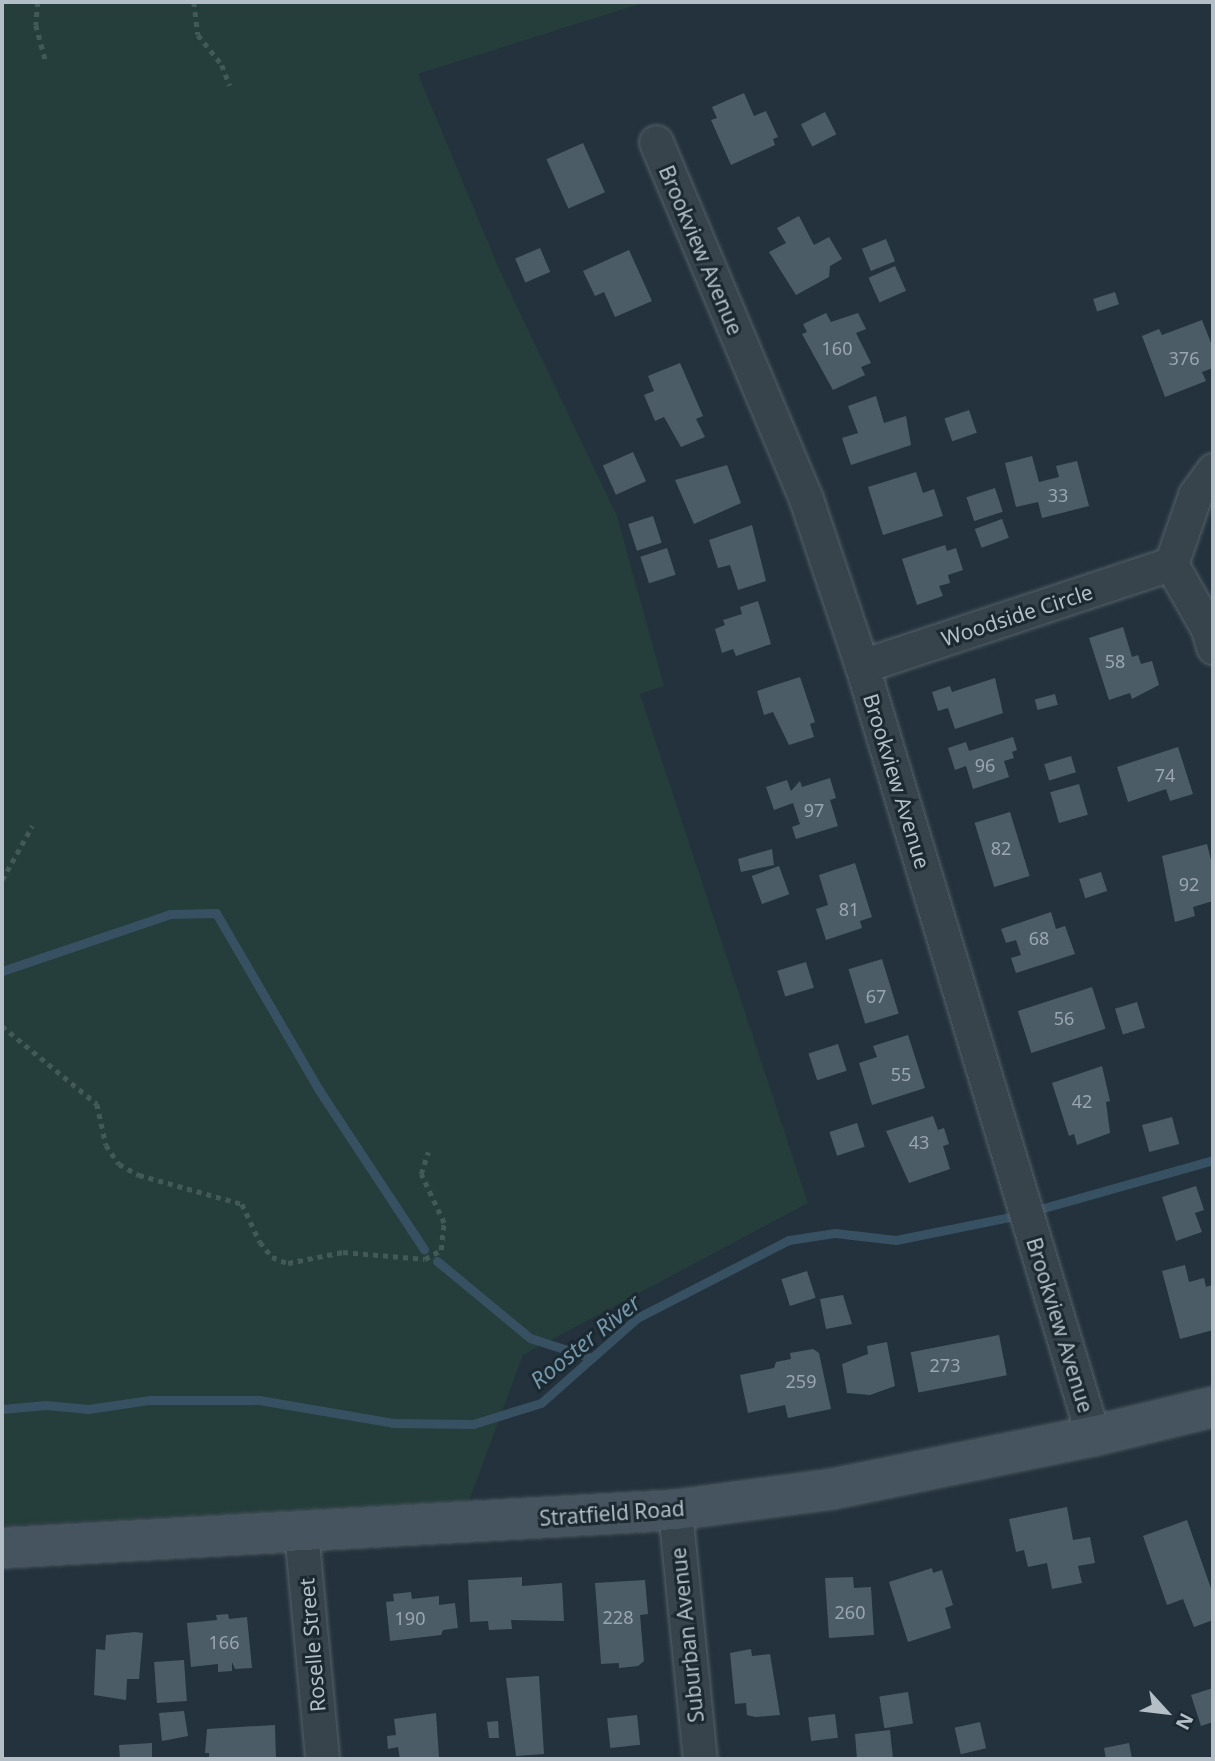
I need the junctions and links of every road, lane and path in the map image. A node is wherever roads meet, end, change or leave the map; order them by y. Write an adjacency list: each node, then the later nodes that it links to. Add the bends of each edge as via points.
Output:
1 (37, 2): 3 (path, via 36,25)
2 (194, 2): 4 (path, via 198,35 222,65)
3 (46, 63)
4 (230, 86)
5 (656, 142): 9 (street, Brookview Avenue, via 806,499)
6 (1213, 470): 7 (street, via 1195,495)
7 (1171, 564): 8 (street, via 1208,629); 9 (street, Woodside Circle)
8 (1213, 648)
9 (863, 666): 15 (street, Brookview Avenue)
10 (32, 826): 11 (path)
11 (2, 880)
12 (2, 1026): 13 (path, via 97,1104 106,1145 119,1164 139,1175 242,1205 272,1257 288,1263 354,1251 425,1259 441,1250 444,1223 421,1174)
13 (428, 1152)
14 (1213, 1407): 15 (main road, Stratfield Road)
15 (1093, 1437): 16 (main road, Stratfield Road, via 832,1489)
16 (675, 1510): 17 (main road, Stratfield Road); 20 (street, Suburban Avenue)
17 (301, 1531): 18 (main road, Stratfield Road); 19 (street, Roselle Street)
18 (2, 1548)
19 (322, 1759)
20 (700, 1759)

